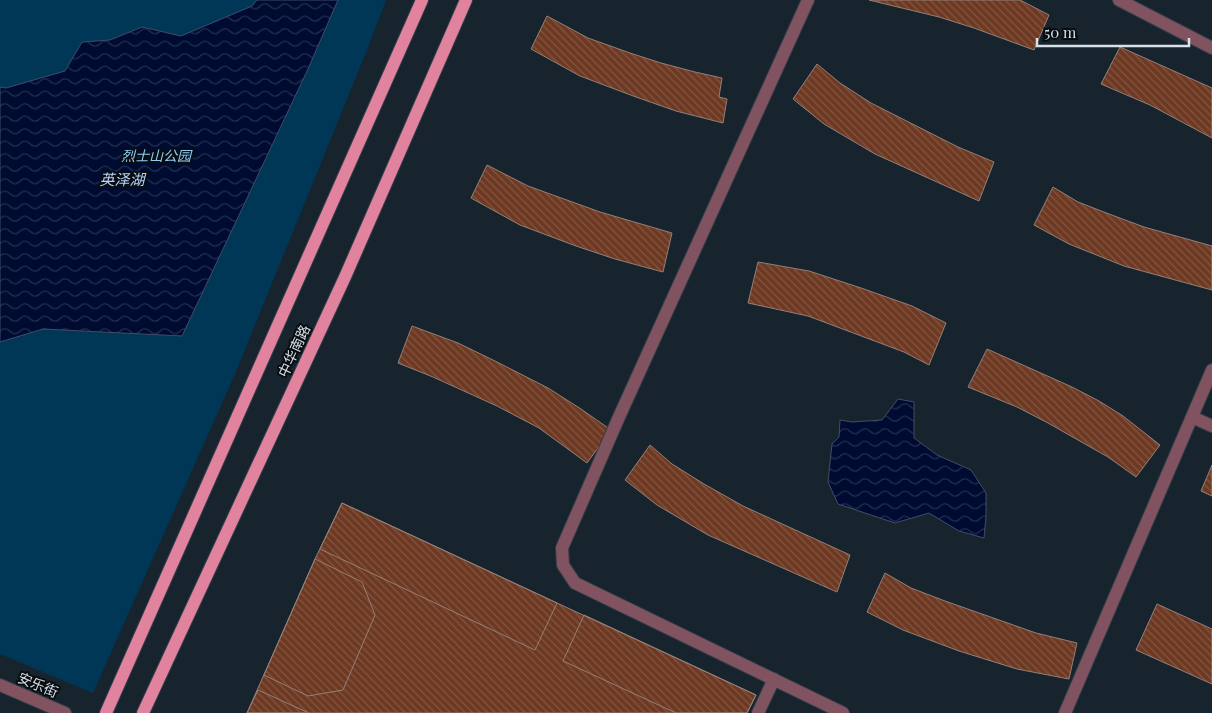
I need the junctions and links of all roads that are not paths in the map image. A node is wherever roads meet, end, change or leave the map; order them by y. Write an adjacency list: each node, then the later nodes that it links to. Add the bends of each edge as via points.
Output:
1 (422, 0): 12 (main road, 中华南路)
2 (466, 0): 13 (main road, 中华南路, via 345,277)
3 (808, 0): 9 (street, via 562,548 562,565 575,584)
4 (1119, 0): 5 (street)
5 (1212, 48)
6 (1212, 370): 7 (street)
7 (1192, 417): 8 (street); 16 (street)
8 (1212, 426)
9 (774, 680): 14 (street); 15 (street)
10 (0, 685): 11 (street, 安乐街)
11 (65, 713)
12 (106, 713)
13 (143, 713)
14 (758, 713)
15 (843, 713)
16 (1065, 713)

